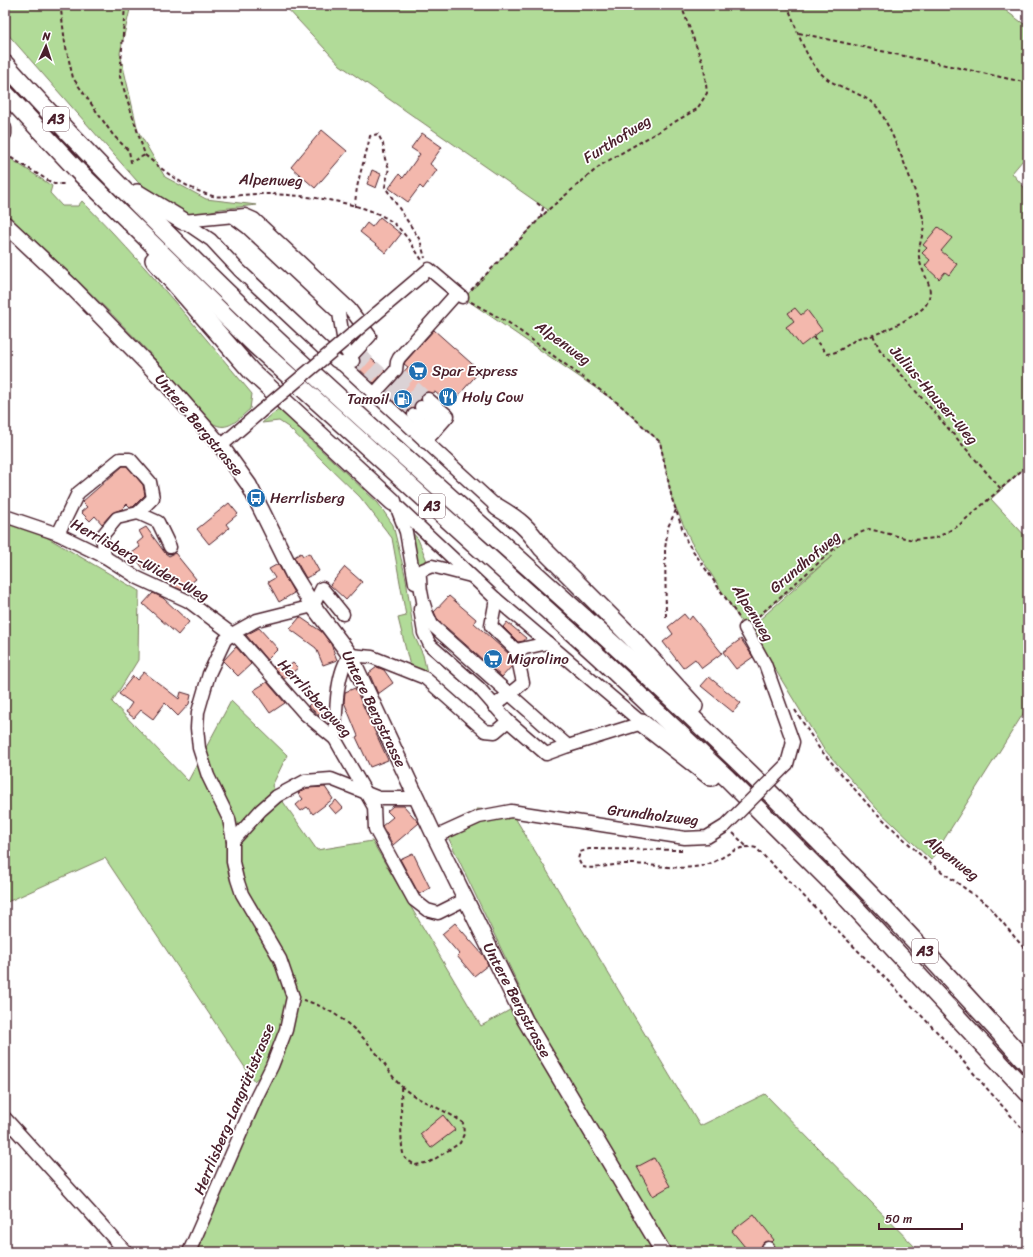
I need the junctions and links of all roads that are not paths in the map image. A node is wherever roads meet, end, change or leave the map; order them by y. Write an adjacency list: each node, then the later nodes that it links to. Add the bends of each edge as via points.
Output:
1 (5, 64): 6 (highway, A3)
2 (5, 93): 5 (highway, A3)
3 (5, 128): 4 (street)
4 (5, 134)
5 (77, 170): 16 (highway, via 250,371); 43 (highway, A3, via 255,346 599,657)
6 (108, 173): 8 (highway, via 162,210); 39 (highway, A3, via 264,327 608,638)
7 (232, 216): 8 (street); 10 (street, via 245,215 254,219); 11 (street)
8 (183, 221): 12 (street, via 211,240 239,270 336,361)
9 (5, 224): 15 (main road, Untere Bergstrasse, via 72,287 166,383)
10 (338, 297): 11 (street); 12 (street, via 370,336)
11 (339, 314): 12 (street)
12 (351, 356): 13 (street)
13 (386, 381): 14 (street); 15 (street, bridge, via 399,358 460,295 429,269)
14 (433, 433): 14 (street, via 421,407 448,416); 17 (street)
15 (221, 446): 25 (main road, Untere Bergstrasse, via 256,498 278,546)
16 (394, 502): 23 (street); 34 (street, via 406,532 424,633 430,645 479,688)
17 (497, 507): 39 (highway, via 513,516 531,533 542,548 632,637)
18 (138, 513): 20 (street, via 153,498 150,482 130,460 120,460 78,493); 21 (street, via 158,522); 22 (street, via 117,518 102,536)
19 (5, 516): 20 (street, Herrlisberg-Widen-Weg)
20 (58, 534): 22 (street, Herrlisberg-Widen-Weg)
21 (170, 547)
22 (105, 557): 28 (street, Herrlisberg-Widen-Weg, via 138,578 188,602)
23 (471, 576): 24 (street); 33 (street, via 432,566 420,571 419,584 424,610 432,625)
24 (496, 599): 29 (street); 30 (street, via 491,626)
25 (313, 606): 26 (street, via 322,588); 28 (street, via 257,620); 31 (main road, Untere Bergstrasse)
26 (343, 614)
27 (745, 628): 32 (street, Alpenweg)
28 (232, 634): 37 (street, Herrlisbergweg, via 305,714); 44 (street, via 225,640 209,674 198,712 197,728 199,748 208,776 229,819)
29 (548, 643): 30 (street); 36 (street)
30 (516, 650): 33 (street, via 523,683)
31 (350, 655): 35 (street, via 372,657 425,678 485,731 495,732); 37 (street, via 343,664 336,707); 41 (main road, Untere Bergstrasse)
32 (765, 664): 42 (street, Grundholzweg, bridge, via 793,742 787,764 725,826 707,837 685,838 511,811 479,817)
33 (509, 693): 34 (street); 38 (street)
34 (494, 706): 35 (street)
35 (508, 721): 38 (street, via 546,754)
36 (642, 723): 38 (street); 43 (highway)
37 (335, 740): 40 (street, Herrlisbergweg)
38 (568, 746)
39 (751, 773): 46 (highway, A3, via 868,892)
40 (365, 792): 41 (street, via 379,798); 44 (street, via 331,779 305,781 277,796); 45 (street, Herrlisbergweg, via 374,807 375,829 414,900 427,910 438,913)
41 (418, 798): 42 (main road, Untere Bergstrasse)
42 (435, 837): 45 (main road, Untere Bergstrasse)
43 (789, 839): 47 (highway, A3)
44 (233, 841): 50 (street, Herrlisberg-Langrütistrasse, via 233,862 242,894 280,959 293,997 286,1030 272,1066)
45 (466, 899): 51 (main road, Untere Bergstrasse, via 525,1020)
46 (1028, 1064)
47 (1028, 1093)
48 (5, 1118): 49 (street)
49 (126, 1252)
50 (189, 1252)
51 (663, 1252)

